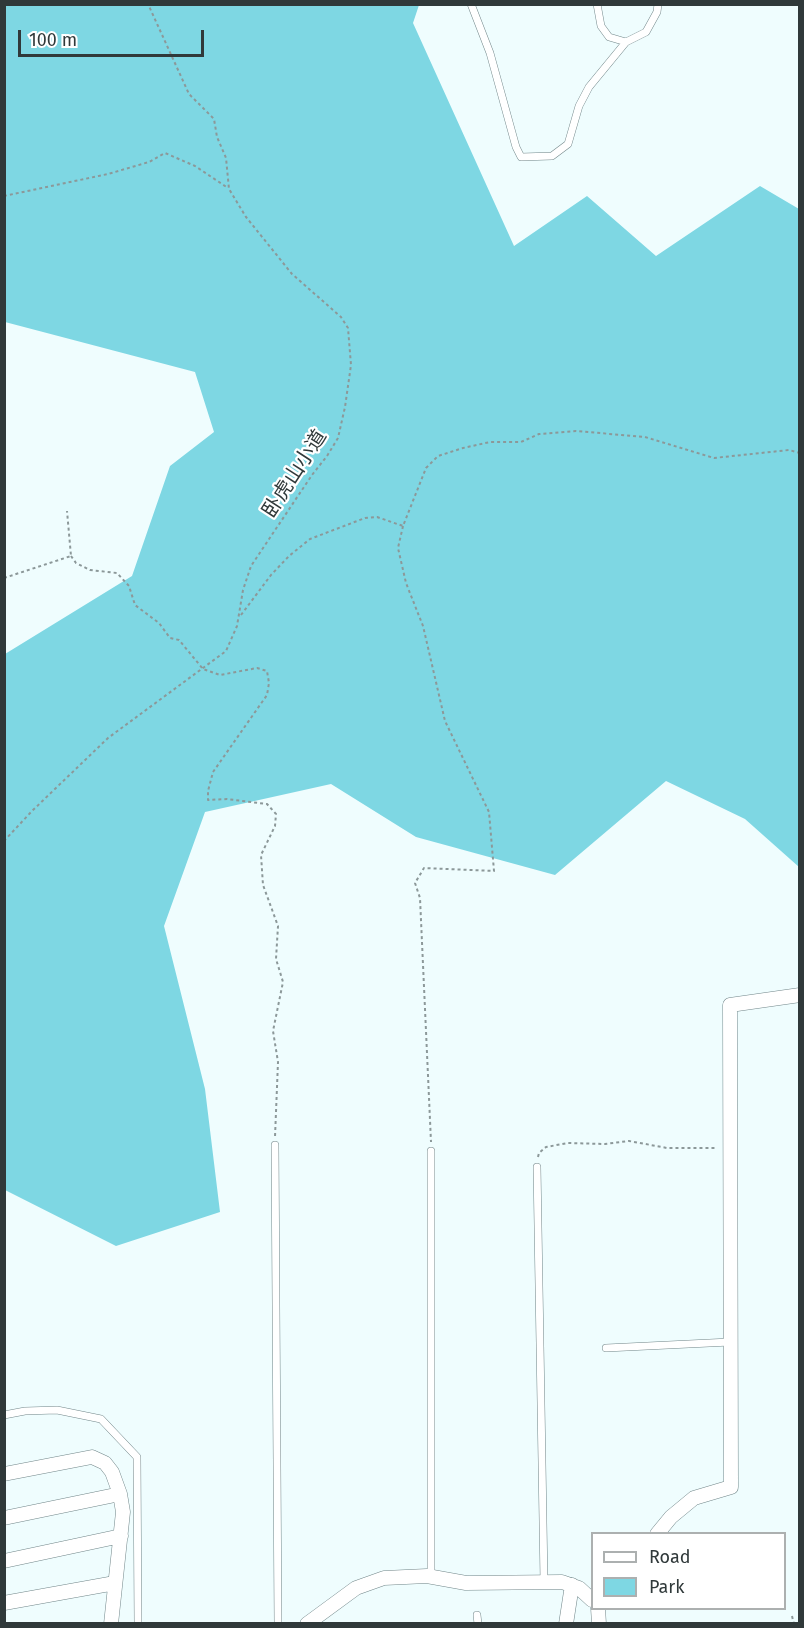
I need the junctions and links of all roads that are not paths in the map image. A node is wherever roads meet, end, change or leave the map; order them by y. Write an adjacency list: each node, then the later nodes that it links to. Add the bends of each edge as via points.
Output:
1 (471, 4): 4 (lane, via 521,157 552,156 568,144 589,87)
2 (597, 4): 4 (lane, via 601,26 609,37)
3 (658, 4): 4 (lane, via 646,32)
4 (626, 42)
5 (800, 996): 9 (street, via 730,1005)
6 (275, 1145): 26 (lane)
7 (431, 1151): 18 (lane)
8 (537, 1167): 19 (lane)
9 (730, 1342): 10 (lane); 15 (street, via 731,1486 694,1498)
10 (606, 1348)
11 (4, 1415): 25 (lane, via 57,1410 101,1419 137,1457)
12 (4, 1474): 13 (street, via 92,1457 105,1462)
13 (120, 1494): 14 (street); 16 (street)
14 (4, 1518)
15 (658, 1532)
16 (121, 1536): 17 (street); 20 (street)
17 (4, 1561)
18 (431, 1577): 19 (street, via 466,1583); 27 (street, via 369,1582)
19 (544, 1581): 21 (street)
20 (115, 1583): 23 (street); 24 (street)
21 (572, 1585): 22 (street); 28 (street)
22 (591, 1599)
23 (4, 1603)
24 (111, 1623)
25 (138, 1623)
26 (278, 1623)
27 (307, 1623)
28 (566, 1623)

